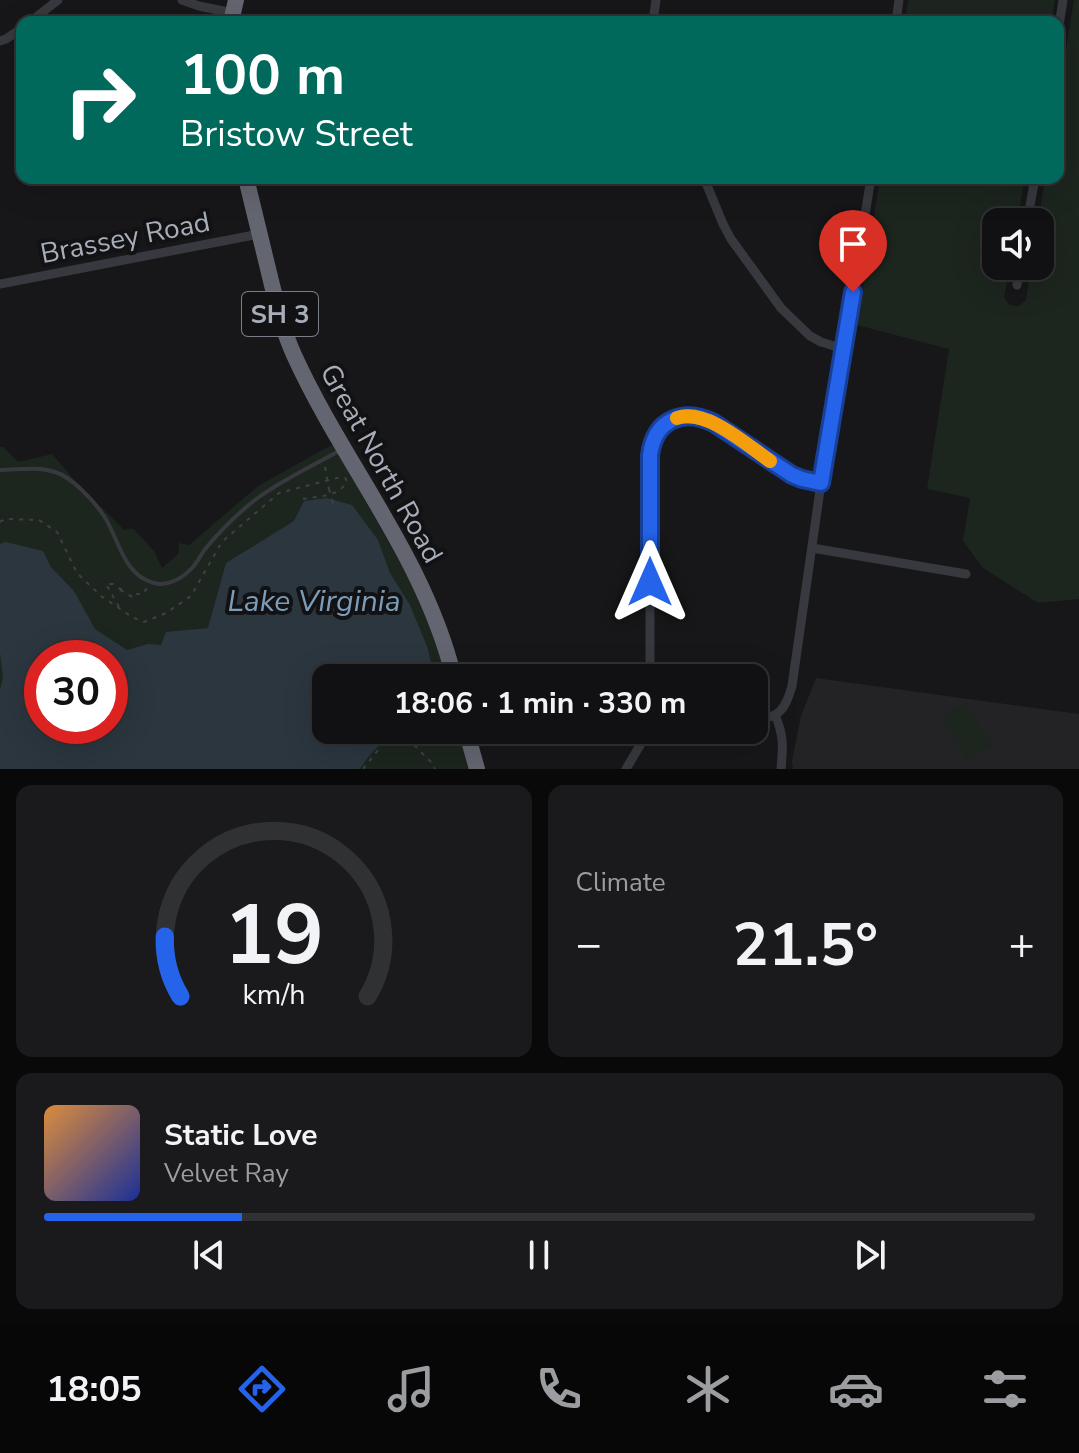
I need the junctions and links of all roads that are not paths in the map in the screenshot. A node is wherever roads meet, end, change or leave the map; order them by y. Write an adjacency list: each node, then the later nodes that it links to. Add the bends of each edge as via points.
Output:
1 (58, 0): 4 (street)
2 (182, 0): 3 (street)
3 (233, 12)
4 (38, 16)
5 (247, 184): 10 (highway, Great North Road / SH 3)
6 (706, 184): 14 (street, via 731,239 781,308 810,336)
7 (870, 184): 14 (street)
8 (1034, 184): 9 (street)
9 (1030, 208)
10 (259, 234): 12 (street, Brassey Road); 15 (highway, Great North Road / SH 3, via 287,341)
11 (1018, 280): 13 (street)
12 (0, 284)
13 (1017, 285)
14 (844, 349): 17 (street)
15 (344, 448): 16 (lane, via 258,498 192,569 160,584 135,572 86,493 59,473); 20 (highway, Great North Road / SH 3, via 423,591)
16 (0, 470)
17 (821, 483): 18 (street); 21 (street, via 792,475 703,418 684,416 659,430 650,455)
18 (812, 548): 19 (street); 22 (street, via 792,686)
19 (966, 574)
20 (450, 664)
21 (650, 664)
22 (775, 715): 23 (street); 28 (street, via 783,738)
23 (768, 718)
24 (470, 744): 26 (highway)
25 (641, 744): 27 (street)
26 (477, 769)
27 (626, 769)
28 (781, 769)

